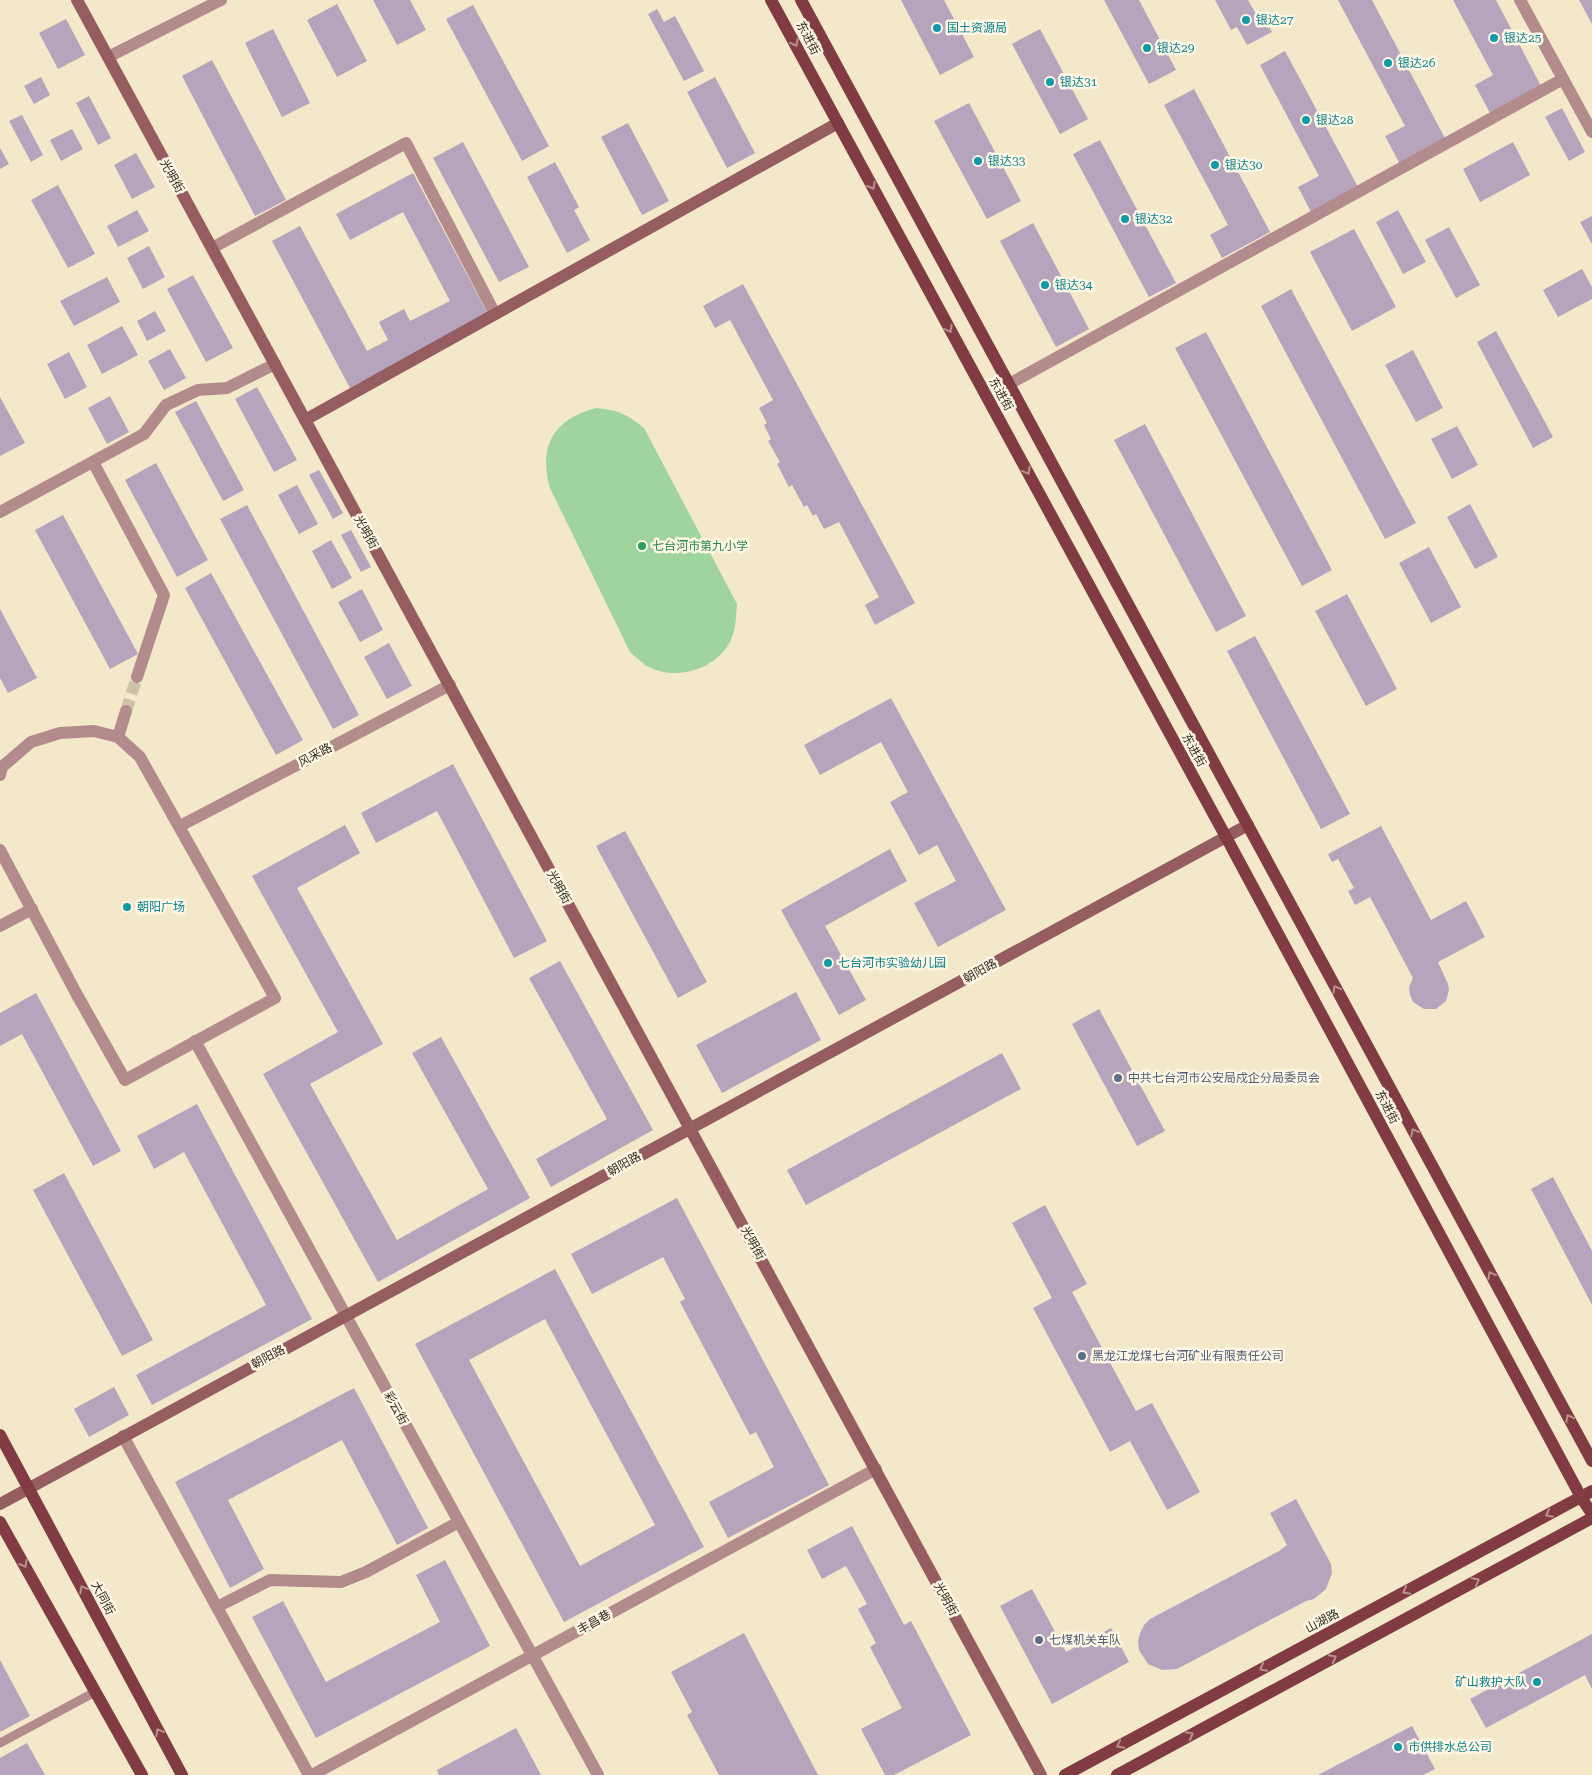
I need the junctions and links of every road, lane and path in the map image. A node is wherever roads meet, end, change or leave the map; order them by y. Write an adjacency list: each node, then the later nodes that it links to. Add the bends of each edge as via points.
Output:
1 (77, 0): 6 (street, 光明街)
2 (221, 0): 6 (street)
3 (772, 0): 8 (main road, 东进街, one-way to 8)
4 (801, 0): 13 (main road, 东进街)
5 (1520, 0): 7 (street)
6 (108, 57): 10 (street, 光明街)
7 (1563, 79): 9 (street); 13 (street)
8 (838, 123): 11 (street); 24 (main road, 东进街, one-way to 24)
9 (1592, 132)
10 (212, 248): 11 (street, via 406,143); 12 (street, 光明街)
11 (495, 314): 14 (street)
12 (275, 364): 14 (street, 光明街); 15 (street, via 227,388 198,390 166,405 144,434)
13 (1009, 384): 22 (main road, 东进街)
14 (305, 420): 18 (street, 光明街)
15 (93, 462): 16 (street); 17 (street, via 164,595)
16 (0, 512)
17 (137, 677)
18 (450, 685): 23 (street, 风采路); 29 (street, 光明街)
19 (126, 711): 20 (street)
20 (118, 737): 21 (street, via 94,731 60,733 30,742 2,767); 23 (street, via 140,757)
21 (0, 775)
22 (1248, 825): 24 (street, 朝阳路); 33 (main road, 东进街, one-way to 22)
23 (180, 826): 28 (street, via 275,998)
24 (1226, 837): 29 (street, 朝阳路); 36 (main road, 东进街)
25 (0, 850): 26 (street)
26 (32, 909): 27 (street); 28 (street, via 125,1080)
27 (0, 926)
28 (195, 1041): 30 (street, 彩云街)
29 (690, 1128): 30 (street, 朝阳路); 34 (street, 光明街)
30 (345, 1315): 32 (street, 朝阳路); 41 (street, 彩云街)
31 (0, 1435): 35 (main road, 大同街)
32 (123, 1436): 35 (street, 朝阳路); 42 (street)
33 (1592, 1461)
34 (876, 1469): 43 (street, 丰昌巷); 50 (street, 光明街)
35 (28, 1487): 37 (street, 朝阳路); 47 (main road, 大同街, one-way to 35)
36 (1587, 1494): 38 (main road, 东进街); 51 (main road, 山湖路, one-way to 51)
37 (0, 1504)
38 (1592, 1514)
39 (1592, 1518): 52 (main road, one-way to 39)
40 (0, 1522): 44 (main road, one-way to 44)
41 (459, 1522): 42 (street, via 341,1582 270,1580); 43 (street, 彩云街)
42 (217, 1607): 48 (street)
43 (532, 1655): 48 (street, 丰昌巷); 49 (street, 彩云街)
44 (95, 1692): 45 (lane); 46 (main road)
45 (0, 1743)
46 (142, 1775)
47 (182, 1775)
48 (311, 1775)
49 (598, 1775)
50 (1041, 1775)
51 (1065, 1775)
52 (1116, 1775)

